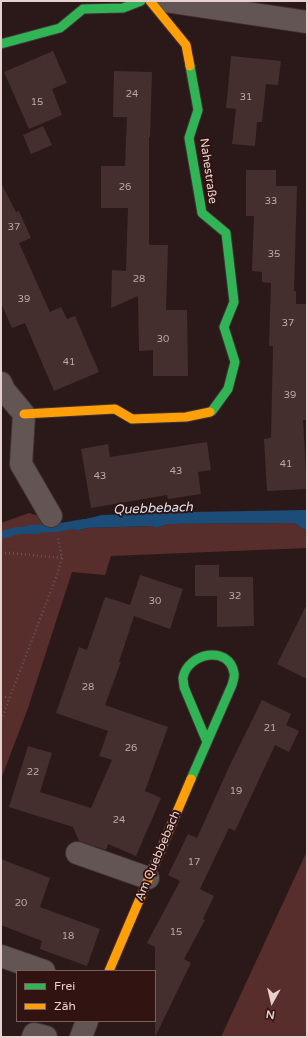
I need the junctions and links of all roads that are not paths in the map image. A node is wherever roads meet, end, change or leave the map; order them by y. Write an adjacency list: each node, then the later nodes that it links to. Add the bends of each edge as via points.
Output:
1 (141, 1): 5 (street, via 123,8 83,9 60,28)
2 (150, 1): 7 (street, Nahestraße, via 186,45 198,110 189,138 202,213 226,233 234,302 224,327 235,362 228,389 212,411 186,417 132,420 115,409)
3 (166, 1): 4 (street)
4 (307, 22)
5 (1, 44)
6 (1, 383): 7 (street)
7 (24, 414): 8 (street, via 20,464)
8 (51, 516)
9 (207, 742): 9 (street, Am Quebbebach, via 184,687 183,678 191,661 209,654 219,655 229,661 234,673 232,686); 11 (street, Am Quebbebach)
10 (77, 853): 11 (street)
11 (148, 878): 14 (street, Am Quebbebach)
12 (1, 956): 13 (street)
13 (41, 970)
14 (109, 970)
15 (87, 1022): 16 (street)
16 (81, 1037)

